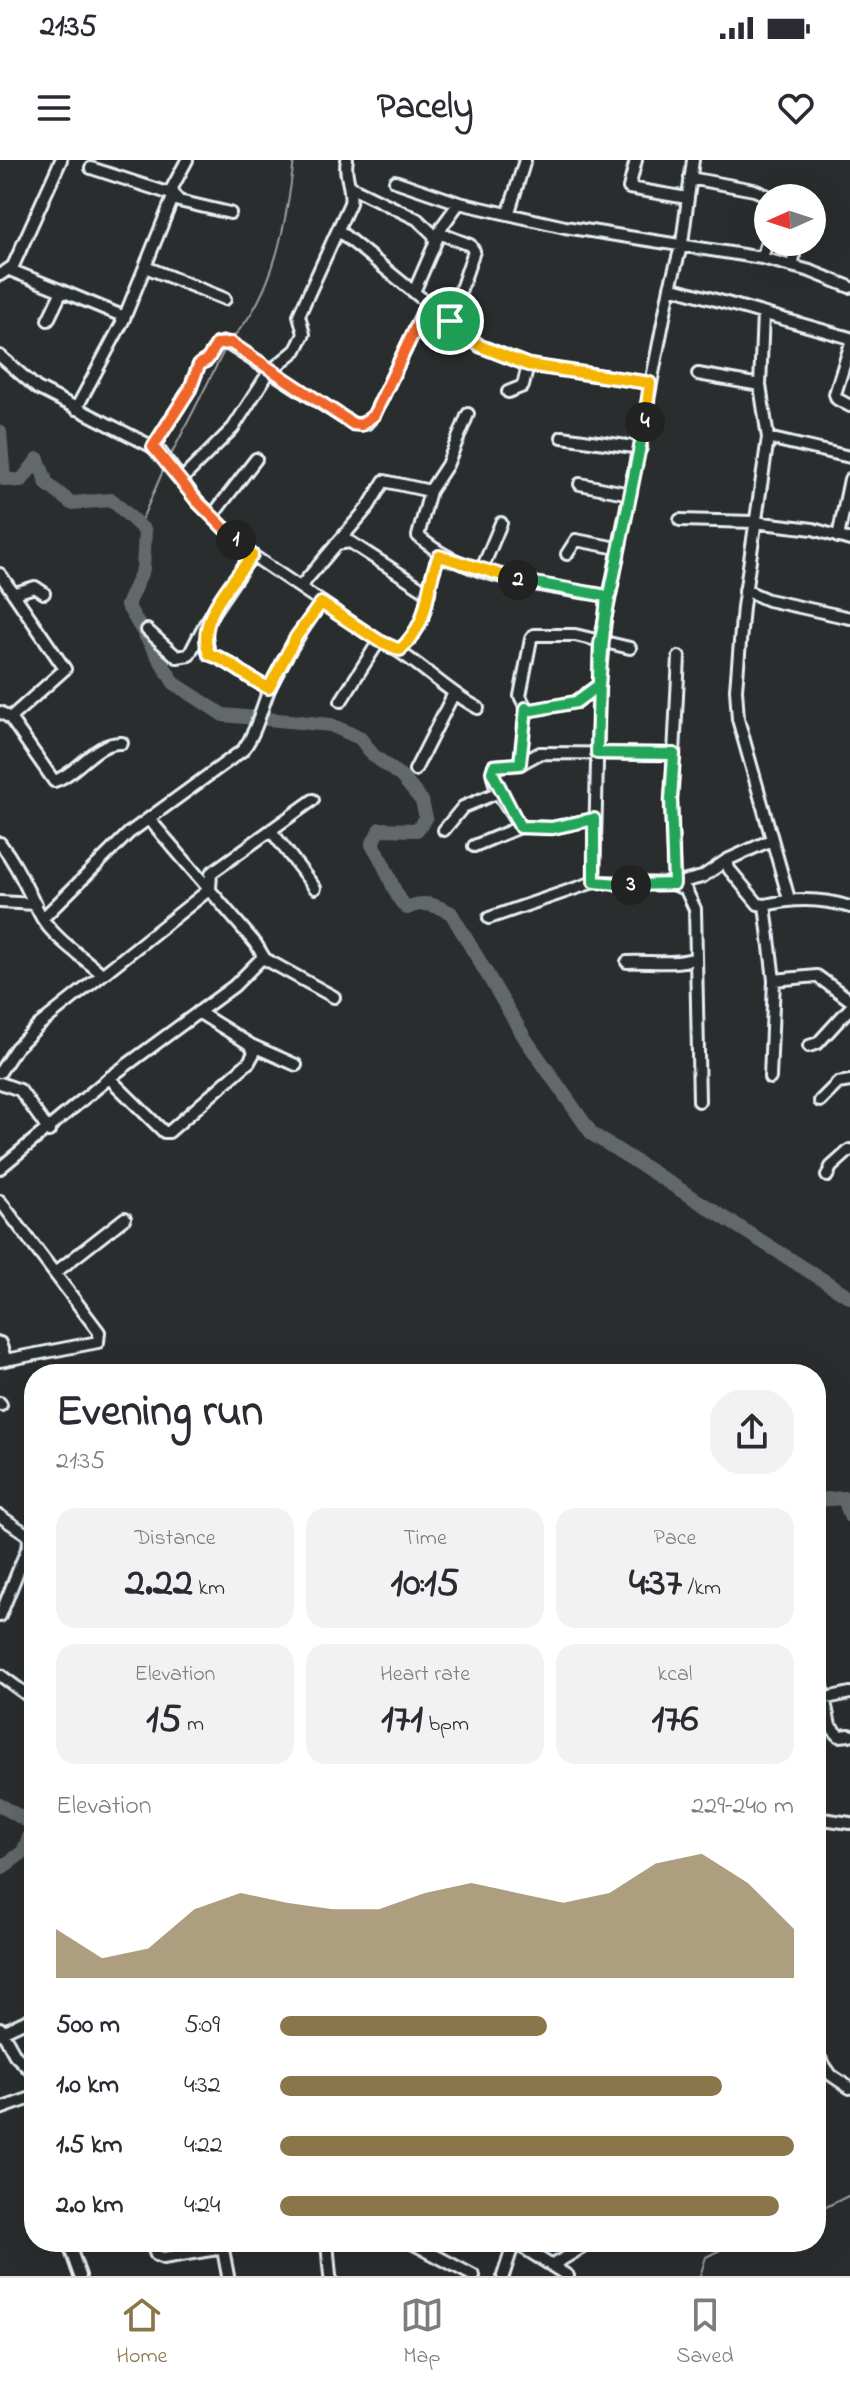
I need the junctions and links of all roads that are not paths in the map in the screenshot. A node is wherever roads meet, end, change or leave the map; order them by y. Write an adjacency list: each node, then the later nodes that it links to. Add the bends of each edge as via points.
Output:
1 (61, 160): 24 (street)
2 (187, 160): 12 (street, via 172,188)
3 (347, 160): 10 (street)
4 (525, 160): 15 (street)
5 (636, 160): 13 (street, via 629,188)
6 (693, 160): 8 (street)
7 (91, 168): 12 (street)
8 (690, 178): 11 (street); 13 (street)
9 (395, 181): 14 (street)
10 (353, 188): 17 (street); 18 (street, via 417,219)
11 (754, 190)
12 (174, 195): 16 (street, via 179,201); 23 (street)
13 (687, 198): 19 (street)
14 (459, 203): 15 (street); 18 (street)
15 (509, 212): 19 (street, via 565,227)
16 (230, 213)
17 (339, 231): 28 (street); 39 (street, via 299,315 304,334 296,350)
18 (437, 237): 28 (street); 34 (street, via 470,245 474,251)
19 (682, 243): 21 (street); 26 (street)
20 (794, 256): 22 (street)
21 (762, 258): 22 (street)
22 (793, 266): 25 (street)
23 (148, 268): 29 (street); 33 (street)
24 (5, 272): 27 (street)
25 (849, 283)
26 (670, 287): 31 (street); 41 (street)
27 (62, 291): 32 (street); 33 (street, via 120,315)
28 (414, 292): 30 (street)
29 (225, 299)
30 (427, 304): 34 (street); 39 (street, via 366,424 353,424)
31 (763, 314): 35 (street); 42 (street)
32 (48, 320)
33 (123, 321): 45 (street)
34 (450, 321): 38 (street, via 480,346)
35 (850, 338)
36 (850, 346): 44 (street, via 835,394)
37 (0, 356): 45 (street, via 37,388)
38 (528, 365): 41 (street); 43 (street, via 523,386)
39 (272, 369): 49 (street, via 228,342 217,344 199,365); 54 (street, via 233,428)
40 (698, 374): 42 (street)
41 (650, 383): 50 (street)
42 (760, 385): 48 (street)
43 (508, 392)
44 (850, 406)
45 (76, 409): 49 (street)
46 (468, 414): 56 (street)
47 (562, 437): 50 (street)
48 (768, 438): 51 (street); 60 (street)
49 (153, 447): 54 (street)
50 (641, 448): 57 (street)
51 (850, 457)
52 (256, 459): 58 (street)
53 (850, 479): 62 (street)
54 (181, 480): 58 (street)
55 (580, 484): 57 (street)
56 (430, 491): 63 (street, via 384,481); 67 (street, via 418,536)
57 (630, 494): 64 (street)
58 (212, 516): 66 (street)
59 (680, 520): 60 (street)
60 (754, 522): 62 (street); 71 (street)
61 (501, 523): 68 (street)
62 (844, 538)
63 (336, 544): 70 (street); 74 (street, via 350,542)
64 (617, 548): 65 (street, via 576,540); 75 (street)
65 (567, 554)
66 (252, 555): 70 (street); 78 (street)
67 (439, 556): 68 (street); 74 (street)
68 (482, 569): 75 (street, via 526,584)
69 (0, 574): 72 (street)
70 (301, 586): 76 (street)
71 (745, 590): 77 (street); 104 (street, via 738,719)
72 (15, 593): 73 (street, via 35,587); 91 (street, via 65,669)
73 (44, 593)
74 (429, 593): 83 (street, via 420,625)
75 (607, 596): 81 (street)
76 (321, 603): 80 (street); 86 (street)
77 (850, 618)
78 (205, 624): 79 (street, via 189,655 177,657); 86 (street, via 209,654)
79 (147, 630)
80 (379, 641): 83 (street); 88 (street)
81 (600, 644): 82 (street); 85 (street); 90 (street, via 575,635 534,635 520,696)
82 (630, 648)
83 (400, 650): 87 (street)
84 (679, 657): 94 (street)
85 (599, 685): 90 (street, via 576,702); 93 (street)
86 (269, 688): 99 (street, via 243,750)
87 (453, 695): 89 (street); 96 (street)
88 (341, 701)
89 (478, 708)
90 (526, 708): 95 (street)
91 (5, 715): 92 (street, via 54,781 100,749)
92 (122, 743)
93 (597, 753): 94 (street); 95 (street, via 540,753); 100 (street)
94 (674, 754): 109 (street)
95 (520, 764): 97 (street, via 494,766)
96 (415, 770)
97 (499, 792): 101 (street); 102 (street, via 463,807)
98 (313, 800): 103 (street)
99 (149, 819): 111 (street); 117 (street, via 102,856)
100 (594, 819): 101 (street, via 552,828); 108 (street)
101 (520, 827): 106 (street)
102 (444, 830)
103 (272, 832): 110 (street); 111 (street, via 211,873)
104 (771, 840): 107 (street); 112 (street)
105 (0, 843): 114 (street, via 18,865)
106 (474, 846)
107 (727, 860): 109 (street, via 702,877); 115 (street, via 758,904)
108 (594, 882): 109 (street); 118 (street)
109 (674, 884): 120 (street, via 691,895 695,909)
110 (315, 888)
111 (210, 889): 119 (street); 122 (street)
112 (789, 899): 115 (street); 116 (street)
113 (0, 902): 114 (street)
114 (36, 904): 117 (street)
115 (765, 905): 123 (street)
116 (849, 905)
117 (43, 918): 122 (street)
118 (489, 918)
119 (265, 959): 124 (street); 127 (street)
120 (693, 959): 121 (street); 136 (street)
121 (627, 962)
122 (102, 974): 131 (street, via 16,1048)
123 (774, 980): 125 (street, via 817,976); 133 (street)
124 (334, 997)
125 (850, 1000)
126 (850, 1008): 129 (street)
127 (198, 1012): 128 (street); 132 (street)
128 (251, 1045): 130 (street); 132 (street, via 249,1062 169,1132)
129 (809, 1046)
130 (296, 1065)
131 (0, 1072)
132 (109, 1078): 138 (street)
133 (770, 1078)
134 (850, 1081): 137 (street, via 838,1083)
135 (0, 1083): 138 (street, via 20,1090)
136 (699, 1101)
137 (820, 1101)
138 (49, 1131): 140 (street)
139 (850, 1150): 141 (street)
140 (0, 1168)
141 (827, 1176)
142 (0, 1201): 144 (street)
143 (125, 1218): 144 (street)
144 (56, 1272): 146 (street, via 99,1332 98,1342)
145 (0, 1343): 146 (street)
146 (3, 1360)
147 (0, 1516): 148 (street)
148 (24, 1532)
149 (24, 1560): 150 (street)
150 (0, 1616)
151 (0, 1675): 152 (street)
152 (24, 1693)
153 (850, 1693): 154 (street)
154 (826, 1698)
155 (826, 1712): 157 (street)
156 (826, 1726): 157 (street)
157 (830, 1726): 158 (street, via 839,1736)
158 (850, 1735)
159 (826, 1819): 160 (street)
160 (850, 1823)
161 (24, 2021): 162 (street)
162 (1, 2031): 163 (street)
163 (24, 2064)
164 (826, 2068): 165 (street)
165 (850, 2088)
166 (24, 2101): 167 (street)
167 (0, 2109)
168 (72, 2252): 178 (street)
169 (155, 2252): 170 (street, via 163,2258)
170 (190, 2252)
171 (223, 2252): 179 (street)
172 (328, 2252): 180 (street)
173 (429, 2252): 181 (street)
174 (511, 2252): 182 (street)
175 (531, 2252): 177 (street)
176 (575, 2252): 177 (street)
177 (553, 2265): 183 (street)
178 (80, 2276)
179 (228, 2276)
180 (330, 2276)
181 (474, 2276)
182 (503, 2276)
183 (568, 2276)

